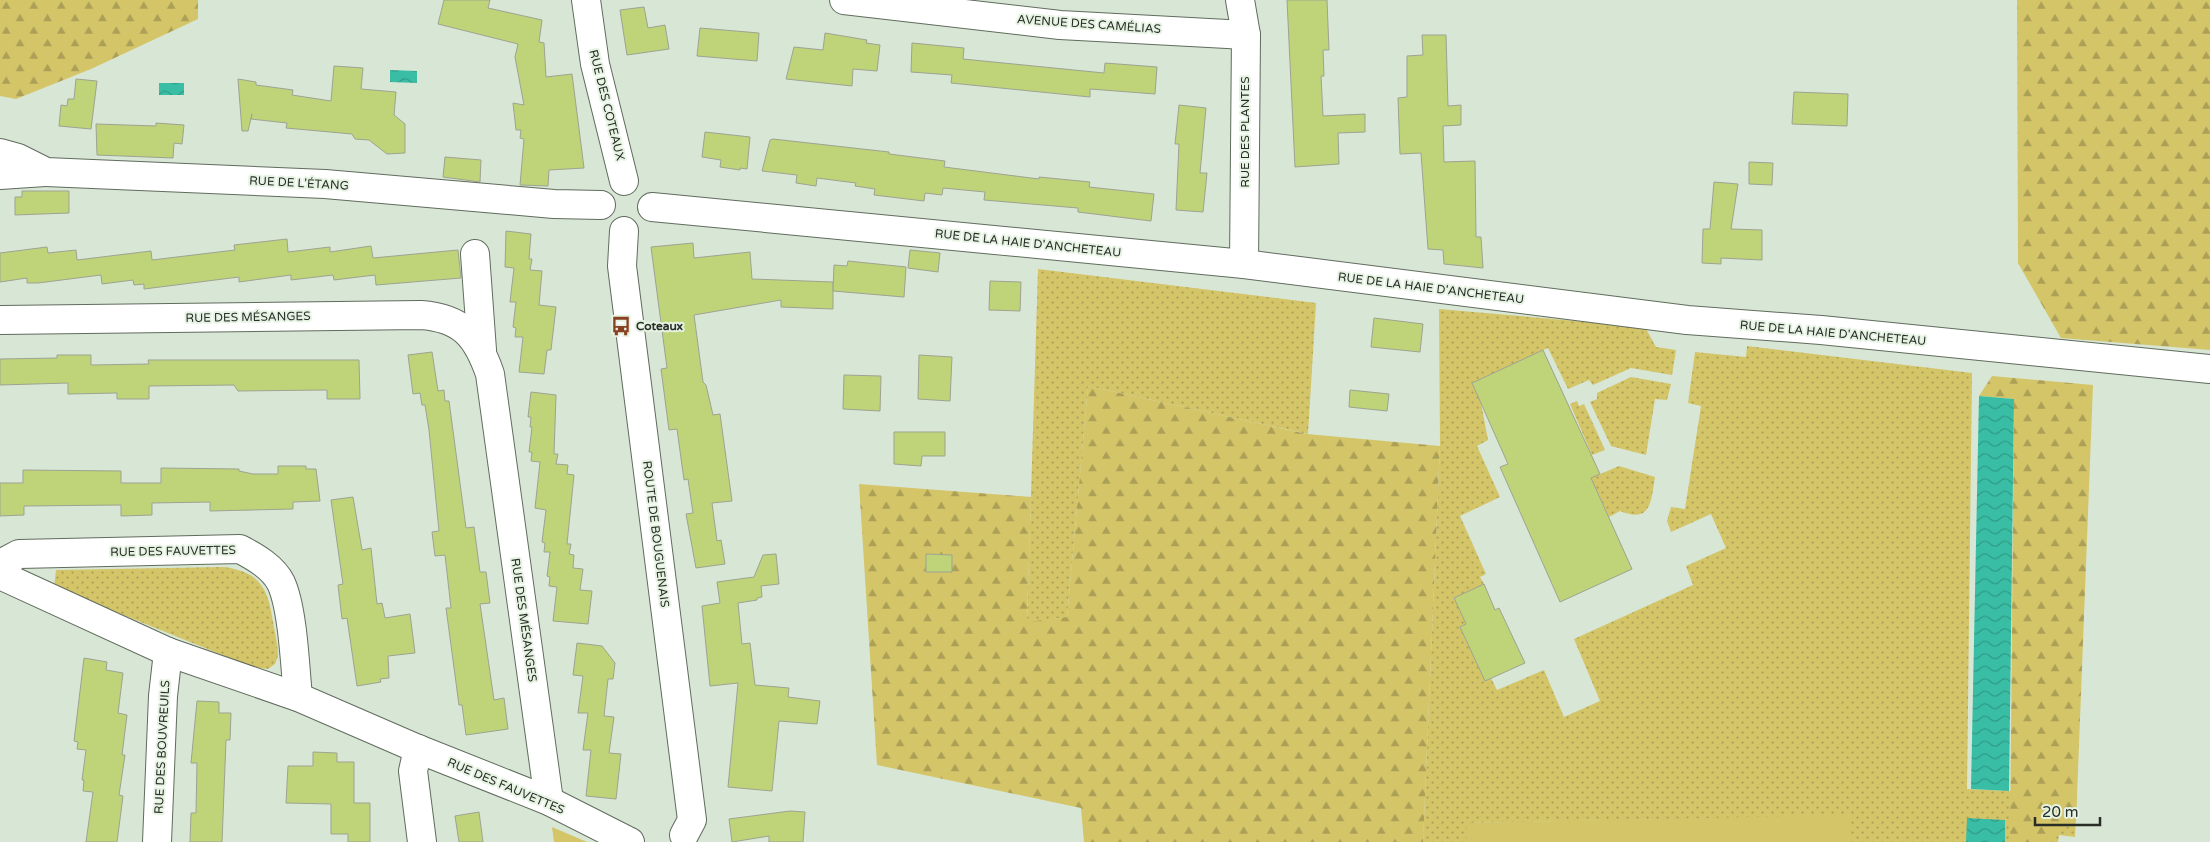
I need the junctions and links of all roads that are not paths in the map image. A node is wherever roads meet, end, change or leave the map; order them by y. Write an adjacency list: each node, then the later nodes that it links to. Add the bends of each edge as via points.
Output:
1 (586, 0): 8 (street, RUE DES COTEAUX, via 595,64)
2 (844, 0): 4 (street, AVENUE DES CAMÉLIAS, via 1060,25)
3 (1240, 0): 4 (street, RUE DES PLANTES)
4 (1246, 35): 13 (street, RUE DES PLANTES)
5 (0, 153): 6 (street, RUE DE L'ÉTANG)
6 (46, 172): 7 (street); 9 (street, RUE DE L'ÉTANG, via 325,184 554,204)
7 (0, 175)
8 (624, 181): 9 (street, via 609,188); 10 (street, via 646,189)
9 (601, 205): 11 (street, via 608,222)
10 (652, 207): 11 (street, via 645,223); 13 (street, RUE DE LA HAIE D'ANCHETEAU)
11 (624, 232): 23 (street, ROUTE DE BOUGUENAIS, via 622,266 692,820)
12 (475, 254): 15 (street, RUE DES MÉSANGES)
13 (1244, 264): 16 (street, RUE DE LA HAIE D'ANCHETEAU, via 1687,320 1821,330)
14 (0, 320): 15 (street, RUE DES MÉSANGES, via 421,315 442,317 467,330)
15 (482, 350): 22 (street, RUE DES MÉSANGES, via 490,374)
16 (2210, 369)
17 (0, 564): 20 (street, RUE DES FAUVETTES, via 19,554 240,549 260,560 280,582 287,605)
18 (0, 575): 19 (street, RUE DES FAUVETTES)
19 (168, 652): 20 (street, RUE DES FAUVETTES); 24 (street, RUE DES BOUVREUILS)
20 (298, 697): 21 (street, RUE DES FAUVETTES)
21 (418, 749): 22 (street, RUE DES FAUVETTES); 25 (street, via 413,771)
22 (549, 801): 26 (street, RUE DES FAUVETTES)
23 (685, 840)
24 (157, 842)
25 (422, 842)
26 (630, 842)

